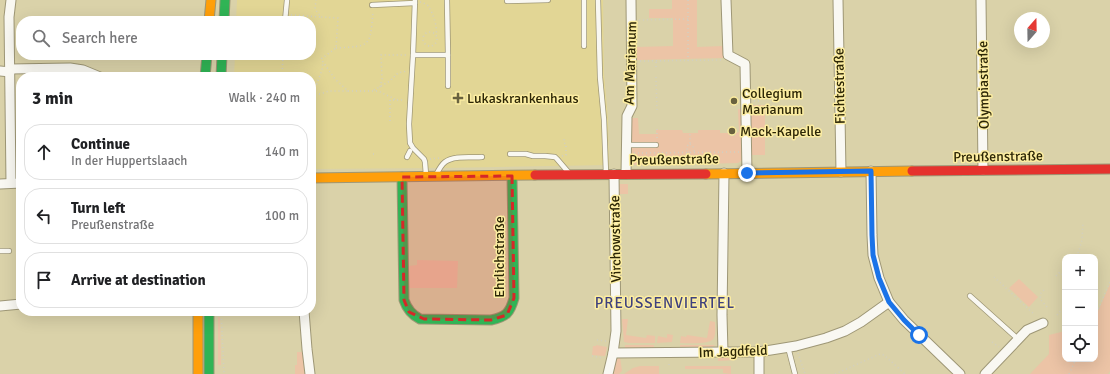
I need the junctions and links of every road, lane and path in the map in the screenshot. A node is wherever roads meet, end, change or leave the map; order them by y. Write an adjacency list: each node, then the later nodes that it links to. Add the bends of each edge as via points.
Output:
1 (11, 0): 42 (street)
2 (211, 0): 19 (street)
3 (225, 0): 20 (street)
4 (287, 0): 18 (lane)
5 (316, 0): 23 (path, via 316,9)
6 (447, 0): 32 (lane)
7 (548, 0): 16 (lane)
8 (584, 0): 29 (lane)
9 (598, 0): 81 (lane, via 600,77)
10 (631, 0): 25 (street, Am Marianum)
11 (688, 0): 24 (path)
12 (726, 0): 33 (street)
13 (838, 0): 78 (street, Fichtestraße)
14 (982, 0): 76 (street, Olympiastraße)
15 (415, 1): 17 (lane); 28 (path, via 429,7 436,24); 31 (lane)
16 (506, 1)
17 (372, 5): 30 (path, via 370,38 366,43 360,47)
18 (285, 15): 21 (path)
19 (209, 16)
20 (224, 16)
21 (298, 16)
22 (316, 17): 23 (path)
23 (321, 17): 30 (path, via 338,18)
24 (688, 19): 26 (path); 39 (path)
25 (632, 20): 26 (path); 40 (street, Am Marianum)
26 (654, 20): 27 (path)
27 (654, 23)
28 (436, 35): 28 (path, via 426,33 424,42 428,45 434,44 437,41)
29 (584, 46)
30 (336, 48): 37 (path, via 321,59)
31 (413, 55): 32 (lane); 43 (lane); 52 (path, via 381,55)
32 (448, 55): 51 (lane)
33 (728, 55): 39 (path, via 721,60); 67 (street, via 745,64)
34 (207, 60): 46 (street)
35 (222, 60): 47 (street)
36 (283, 60): 48 (path)
37 (323, 61): 50 (path); 53 (path, via 335,79)
38 (656, 61): 39 (path); 40 (path); 41 (path)
39 (688, 61)
40 (629, 62): 64 (street, Am Marianum, via 632,106 626,116)
41 (656, 67)
42 (10, 70): 44 (street); 45 (street, via 70,68); 88 (street)
43 (412, 70): 52 (path, via 398,73 390,82); 57 (lane)
44 (0, 72)
45 (88, 72)
46 (205, 72)
47 (221, 72)
48 (282, 72)
49 (656, 77): 58 (path)
50 (316, 86)
51 (448, 86)
52 (380, 87): 54 (path)
53 (348, 91): 54 (path); 55 (path)
54 (373, 91): 56 (path)
55 (316, 94)
56 (397, 100): 57 (path); 59 (path, via 390,100)
57 (410, 100): 72 (lane, via 410,143)
58 (657, 111)
59 (390, 122)
60 (690, 133): 62 (path)
61 (564, 138): 71 (path, via 566,155)
62 (690, 144): 66 (path, via 687,151); 66 (path, via 694,151)
63 (656, 145): 64 (lane)
64 (626, 149): 66 (path); 82 (street, Am Marianum)
65 (410, 151): 69 (lane)
66 (690, 152): 67 (path); 74 (path)
67 (747, 152): 80 (street)
68 (510, 154): 71 (lane)
69 (408, 157)
70 (482, 157): 73 (lane)
71 (556, 158): 83 (lane)
72 (424, 159): 73 (path, via 441,158); 86 (lane)
73 (447, 161): 86 (lane)
74 (690, 166)
75 (1110, 169): 76 (street, Preußenstraße)
76 (983, 170): 77 (street, Preußenstraße)
77 (871, 171): 78 (street, Preußenstraße); 101 (street, via 873,255)
78 (841, 172): 80 (street, Preußenstraße)
79 (724, 173): 80 (street, Preußenstraße); 82 (street, Preußenstraße); 120 (street)
80 (747, 173)
81 (610, 174): 82 (street, Preußenstraße); 83 (street, Preußenstraße); 123 (street, Virchowstraße, via 616,331)
82 (626, 174)
83 (570, 175): 84 (street, Preußenstraße)
84 (512, 176): 85 (street, Ehrlichstraße, via 513,305 507,315 491,320 420,319 412,315 407,308 404,300); 86 (street, Preußenstraße)
85 (402, 177): 86 (street, Preußenstraße); 87 (street, Preußenstraße)
86 (430, 177)
87 (316, 178)
88 (11, 183): 89 (street); 90 (street)
89 (16, 183)
90 (0, 184)
91 (1083, 223): 94 (path)
92 (0, 251): 93 (lane)
93 (9, 251)
94 (1078, 254)
95 (1062, 274): 96 (path, via 1060,272)
96 (1056, 276)
97 (994, 277): 112 (path)
98 (1110, 282): 106 (path)
99 (1044, 290): 104 (path, via 1040,299)
100 (970, 296): 114 (lane)
101 (889, 302): 119 (street, Im Jagdfeld, via 845,331); 135 (street)
102 (16, 304): 103 (street)
103 (0, 306)
104 (1047, 306)
105 (1062, 309): 107 (path)
106 (1098, 309)
107 (1057, 315)
108 (198, 316): 125 (street)
109 (209, 316): 126 (street)
110 (222, 316): 127 (path)
111 (304, 316): 128 (street)
112 (1035, 316)
113 (1043, 323): 114 (street, via 1027,330)
114 (1018, 339): 136 (street)
115 (597, 340): 116 (path)
116 (610, 342)
117 (992, 342): 118 (path)
118 (997, 346)
119 (792, 347): 121 (street, Im Jagdfeld); 131 (lane); 132 (path)
120 (723, 352): 121 (street, Im Jagdfeld); 123 (street, Im Jagdfeld)
121 (759, 352): 130 (street)
122 (592, 356): 123 (path)
123 (610, 356): 129 (street, Virchowstraße)
124 (1075, 362): 137 (path)
125 (198, 374)
126 (209, 374)
127 (224, 374)
128 (310, 374)
129 (608, 374)
130 (759, 374)
131 (795, 374)
132 (804, 374)
133 (835, 374): 134 (path, via 880,354)
134 (905, 374)
135 (960, 374)
136 (985, 374)
137 (1069, 374)

